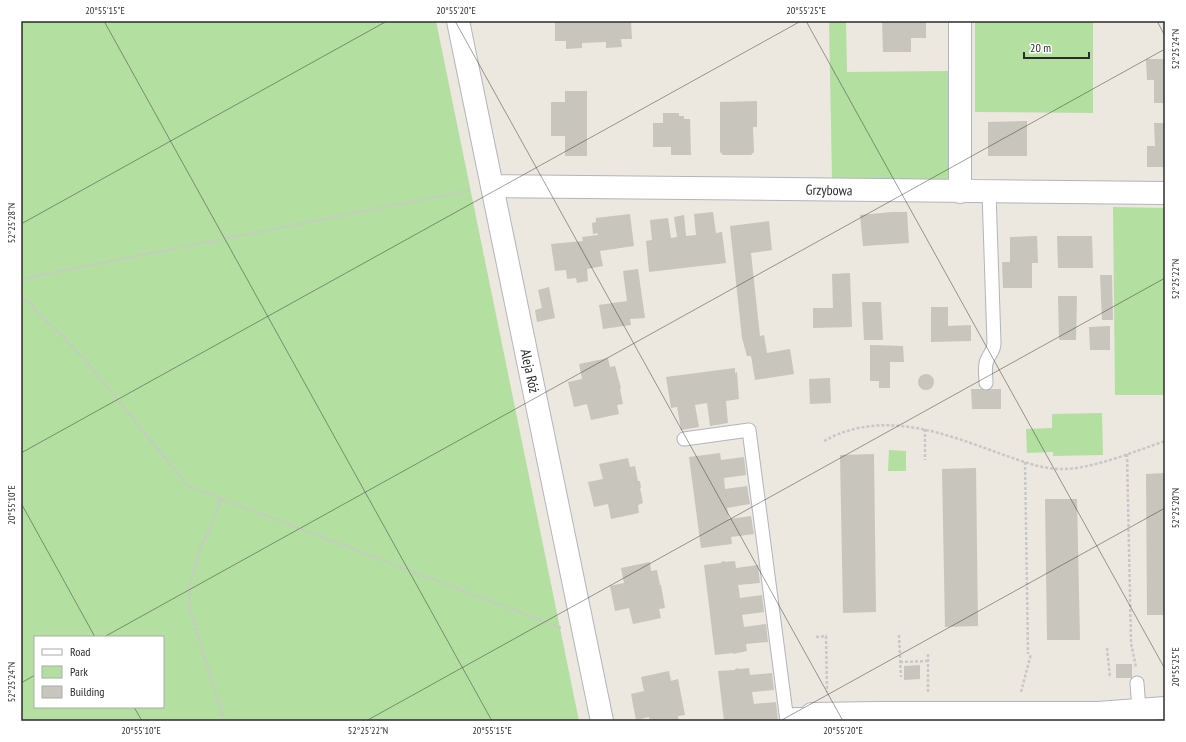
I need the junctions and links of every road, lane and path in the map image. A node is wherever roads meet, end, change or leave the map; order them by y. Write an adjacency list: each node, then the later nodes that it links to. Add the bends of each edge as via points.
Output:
1 (458, 21): 3 (street, Aleja Róż)
2 (960, 21): 4 (street)
3 (493, 186): 4 (street, Grzybowa); 7 (path); 19 (street, Aleja Róż)
4 (960, 192): 5 (street, Grzybowa)
5 (989, 192): 6 (street, Grzybowa); 9 (lane, via 994,350 989,354 986,365)
6 (1165, 193)
7 (21, 278)
8 (21, 295): 17 (path, via 82,356 188,486)
9 (986, 383)
10 (925, 429): 12 (path, via 877,425 856,428); 15 (path); 16 (path)
11 (684, 439): 33 (lane, via 749,430)
12 (824, 440)
13 (1165, 441): 14 (path)
14 (1127, 454): 16 (path, via 1077,468 1060,469); 27 (path, via 1131,643)
15 (925, 460)
16 (1025, 462): 31 (path, via 1029,654)
17 (221, 499): 19 (path); 34 (path, via 198,555 190,585 190,610)
18 (899, 635): 24 (path)
19 (585, 637): 35 (street, Aleja Róż)
20 (816, 637): 32 (path, via 826,636)
21 (1107, 648): 26 (path)
22 (928, 654): 23 (path)
23 (928, 661): 24 (path); 30 (path)
24 (900, 662): 25 (path)
25 (901, 677)
26 (1110, 678)
27 (1137, 683): 29 (lane)
28 (1165, 708): 29 (street)
29 (1139, 710): 31 (street, via 1098,713)
30 (928, 712): 31 (street); 32 (street)
31 (1016, 712)
32 (820, 713): 33 (lane)
33 (787, 718)
34 (224, 721)
35 (602, 721)

